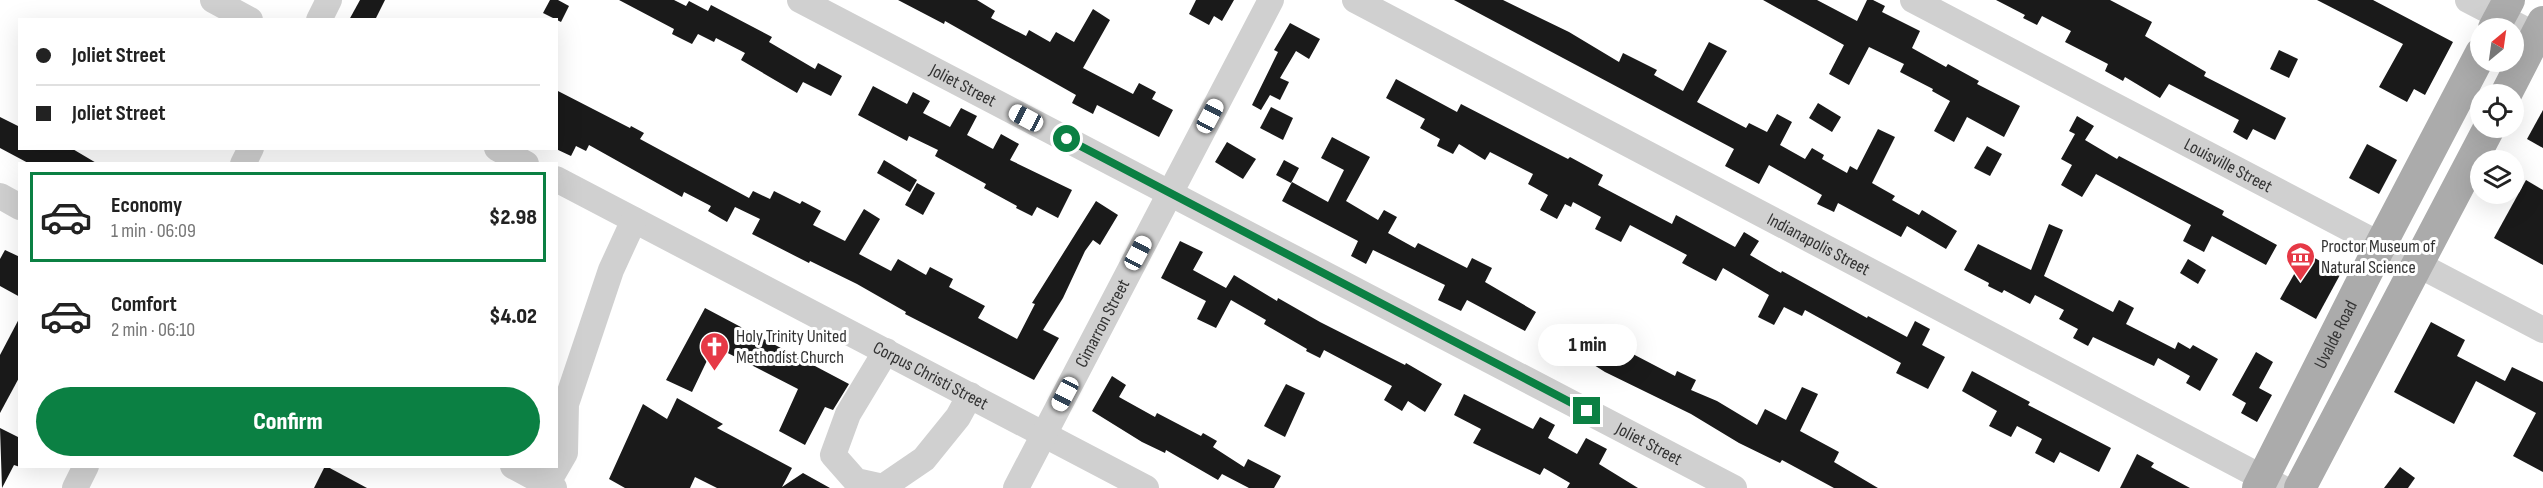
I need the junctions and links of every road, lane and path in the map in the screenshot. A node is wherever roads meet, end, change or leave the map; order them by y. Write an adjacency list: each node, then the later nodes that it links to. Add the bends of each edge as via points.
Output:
1 (213, 0): 9 (street)
2 (329, 0): 10 (street)
3 (800, 0): 18 (street, Joliet Street)
4 (1271, 0): 18 (street, Cimarron Street)
5 (1355, 0): 30 (street, Indianapolis Street)
6 (1913, 0): 22 (street, Louisville Street)
7 (2468, 0): 8 (street)
8 (2501, 15): 11 (street)
9 (246, 18)
10 (320, 18)
11 (2541, 32): 13 (main road)
12 (2471, 72): 22 (main road, Uvalde Road)
13 (2512, 84)
14 (2484, 138): 23 (main road)
15 (501, 150): 16 (street)
16 (522, 162)
17 (558, 180): 21 (street, Corpus Christi Street)
18 (1170, 193): 27 (street, Cimarron Street); 35 (street, Joliet Street)
19 (0, 196): 20 (street)
20 (18, 206)
21 (634, 220): 25 (street, Corpus Christi Street); 31 (street, via 611,270 566,404 565,453)
22 (2380, 244): 23 (street, Louisville Street); 30 (main road, Uvalde Road)
23 (2419, 264): 24 (street, Louisville Street); 36 (main road)
24 (2543, 330)
25 (886, 351): 26 (street, Corpus Christi Street); 26 (street, via 848,414 833,455 856,481 883,487 924,459)
26 (970, 395): 27 (street, Corpus Christi Street)
27 (1044, 434): 33 (street, Cimarron Street); 34 (street, Corpus Christi Street)
28 (85, 468): 32 (street)
29 (517, 468): 31 (street)
30 (2268, 485)
31 (550, 486)
32 (75, 488)
33 (1016, 488)
34 (1146, 488)
35 (1734, 488)
36 (2300, 488)

